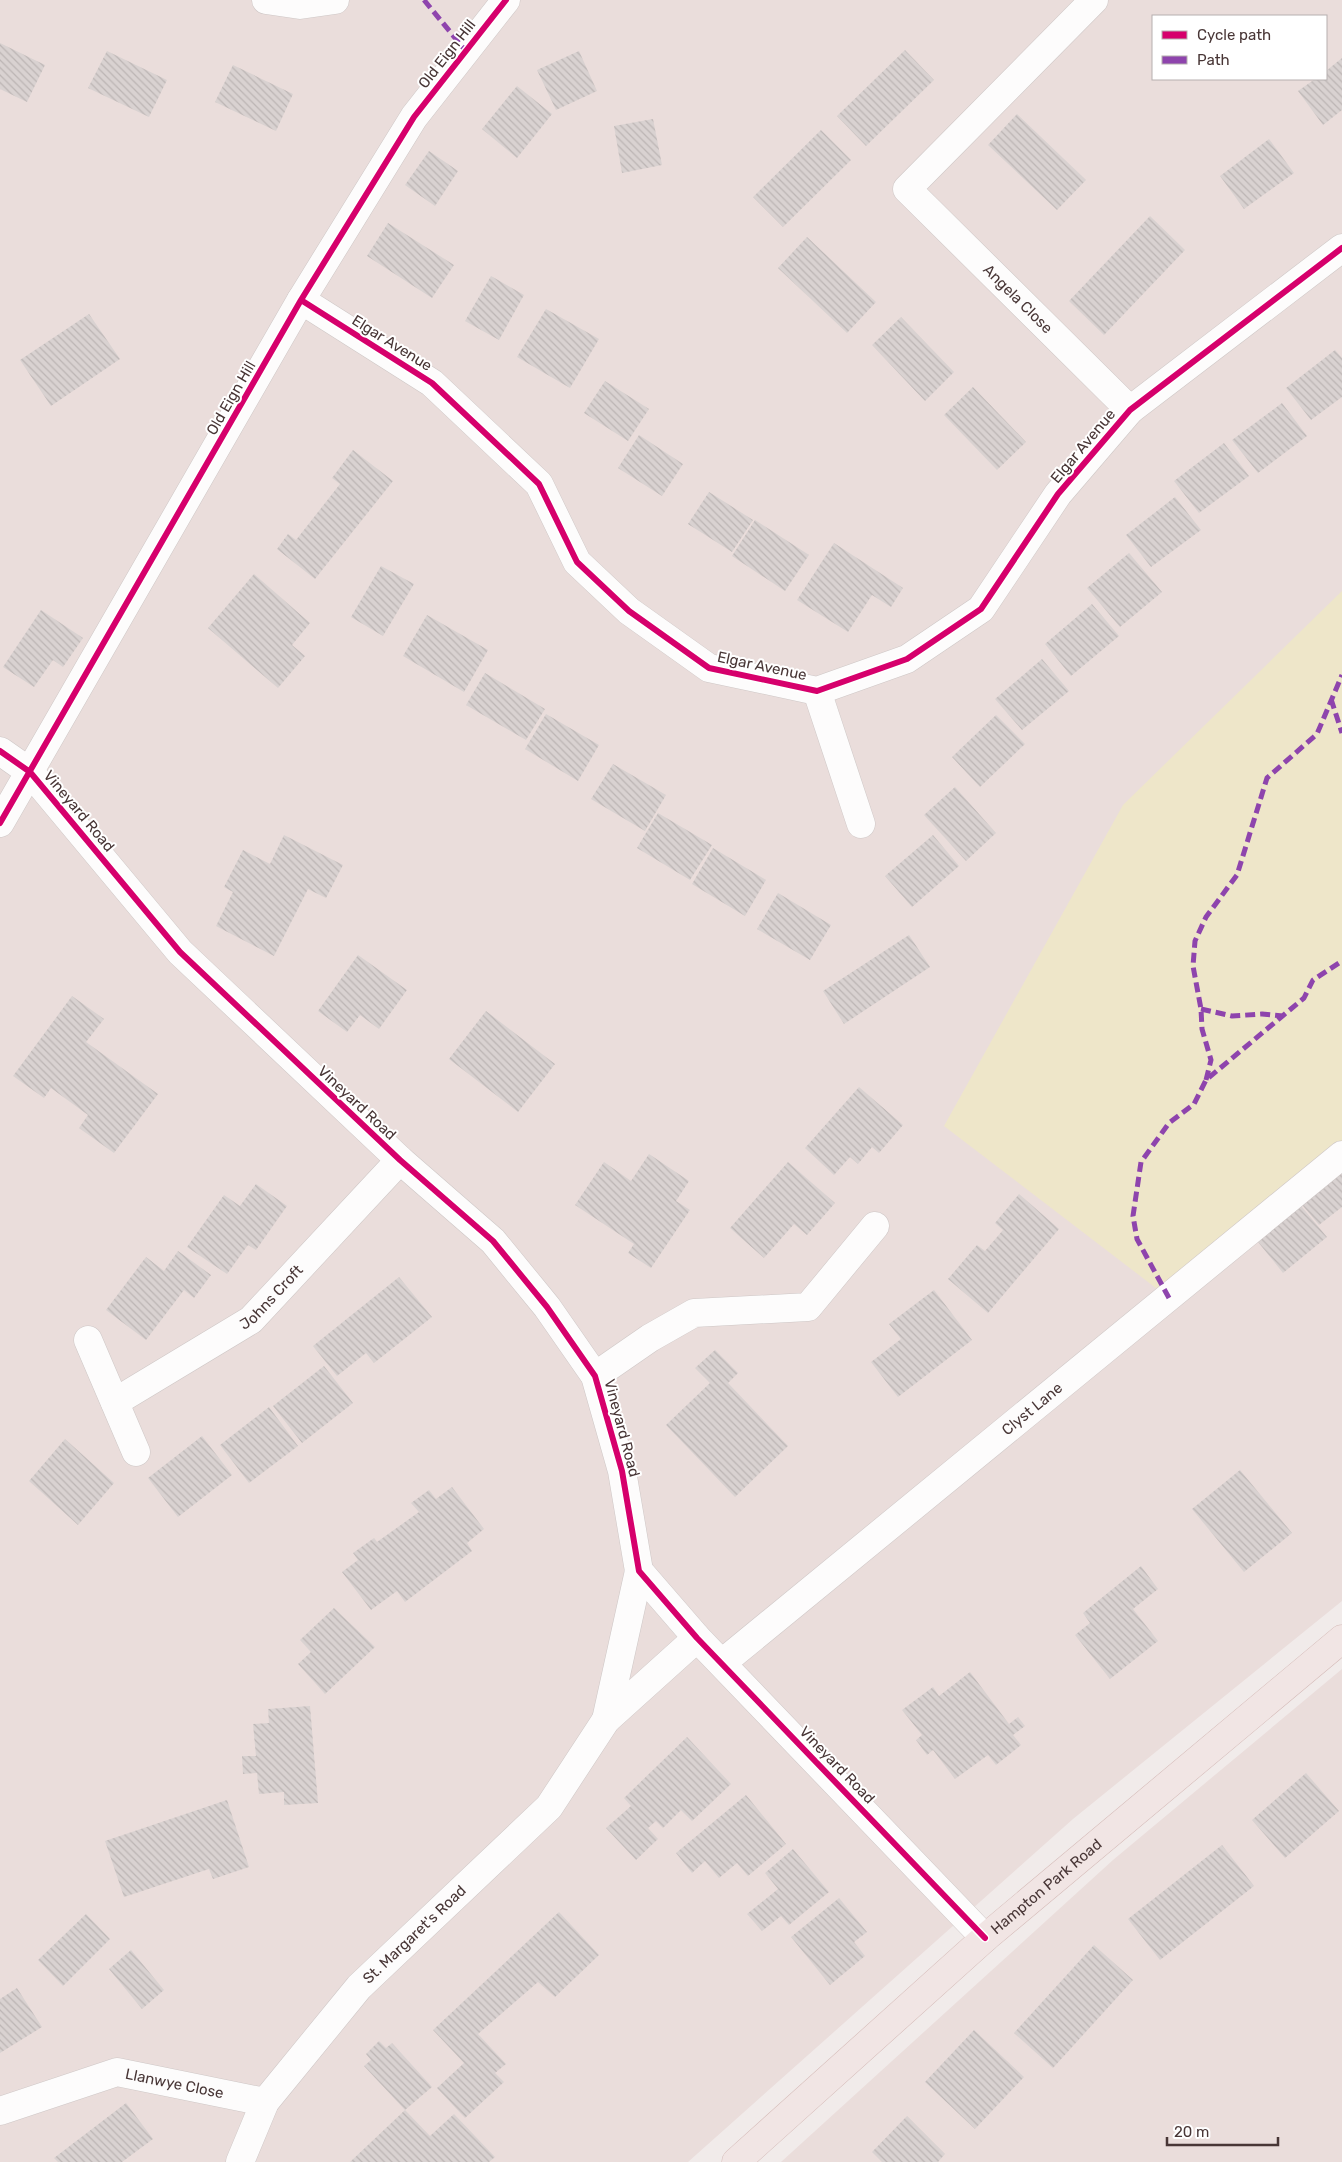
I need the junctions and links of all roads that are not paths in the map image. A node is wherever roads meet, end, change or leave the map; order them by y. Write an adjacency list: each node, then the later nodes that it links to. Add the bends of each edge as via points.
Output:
1 (266, 0): 2 (street, via 300,6)
2 (336, 0)
3 (506, 0): 6 (street, Old Eign Hill, via 414,117)
4 (1094, 0): 7 (street, Angela Close, via 907,189)
5 (1342, 248): 7 (street, Elgar Avenue)
6 (301, 300): 8 (street, Elgar Avenue, via 432,383 540,484 577,562 628,611 710,668); 10 (street, Old Eign Hill)
7 (1130, 410): 8 (street, Elgar Avenue, via 1058,494 981,609 907,658)
8 (816, 691): 12 (street)
9 (0, 751): 10 (street, Vineyard Road)
10 (30, 772): 11 (street, Old Eign Hill); 14 (street, Vineyard Road, via 180,952)
11 (0, 823)
12 (861, 824)
13 (1342, 1155): 23 (street, Clyst Lane)
14 (400, 1160): 17 (street, Vineyard Road, via 493,1241 547,1307); 18 (street, Johns Croft, via 251,1320)
15 (875, 1226): 17 (street, via 808,1307 694,1313 650,1338)
16 (88, 1340): 18 (street)
17 (595, 1376): 20 (street, Vineyard Road, via 622,1471)
18 (115, 1402): 19 (street)
19 (136, 1452)
20 (640, 1571): 21 (street, Vineyard Road); 24 (street, St. Margaret's Road)
21 (697, 1638): 23 (street, Vineyard Road); 24 (street, St. Margaret's Road)
22 (1342, 1639): 25 (main road, Hampton Park Road)
23 (722, 1663): 25 (street, Vineyard Road)
24 (606, 1720): 26 (street, St. Margaret's Road, via 549,1807 359,1986)
25 (985, 1938): 29 (main road, Hampton Park Road)
26 (265, 2102): 27 (street, Llanwye Close, via 117,2072); 28 (street, St. Margaret's Road)
27 (0, 2111)
28 (240, 2162)
29 (736, 2162)

